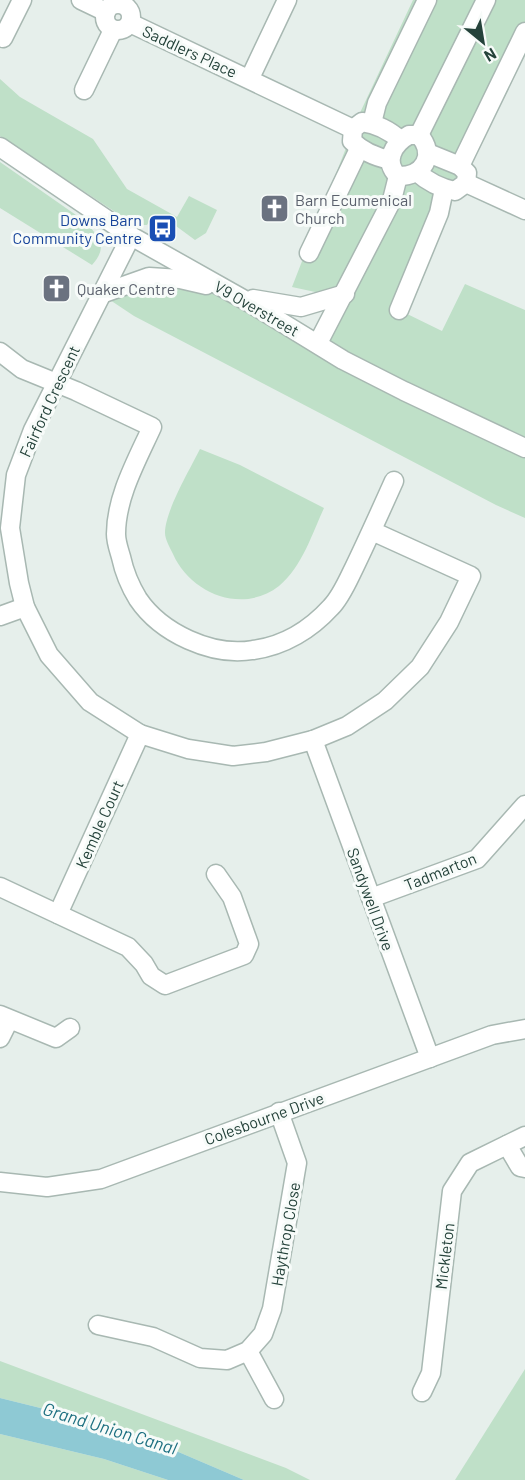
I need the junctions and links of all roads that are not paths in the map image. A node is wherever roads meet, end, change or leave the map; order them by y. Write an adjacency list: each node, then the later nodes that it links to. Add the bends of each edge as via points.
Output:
1 (22, 0): 10 (street)
2 (81, 0): 7 (street)
3 (287, 0): 11 (street, Saddlers Place)
4 (427, 0): 13 (street, via 376,103)
5 (486, 0): 15 (street)
6 (125, 3): 7 (street); 8 (street, via 130,11)
7 (106, 12): 8 (street, via 105,20)
8 (122, 26): 11 (street, Saddlers Place); 12 (street)
9 (525, 32): 20 (street)
10 (3, 38)
11 (250, 78): 14 (street, Saddlers Place)
12 (84, 90)
13 (372, 123): 14 (street, via 362,122); 16 (street)
14 (353, 129): 18 (street, via 352,141)
15 (419, 135): 16 (street); 19 (street)
16 (400, 140): 21 (street, via 393,149)
17 (0, 147): 26 (street, V9 Overstreet)
18 (359, 149): 21 (street); 27 (street)
19 (428, 153): 20 (street); 22 (street)
20 (460, 166): 23 (street, via 466,173)
21 (394, 168): 22 (street, via 406,176); 30 (street, via 392,200)
22 (417, 172): 24 (street)
23 (466, 183): 24 (street, via 454,191); 25 (street)
24 (444, 189): 31 (street, via 440,213)
25 (525, 210)
26 (131, 236): 28 (street, V9 Overstreet); 29 (street, Fairford Crescent)
27 (309, 253)
28 (228, 291): 29 (street, via 180,279 149,277); 30 (street, via 301,307); 32 (street, V9 Overstreet)
29 (101, 294): 34 (street, Fairford Crescent)
30 (345, 294): 32 (street)
31 (399, 310)
32 (318, 343): 35 (street, V9 Overstreet, via 404,391)
33 (0, 352): 34 (street, via 22,369)
34 (57, 383): 37 (street, via 152,427 128,480 116,535 124,571 138,598 159,622 187,638 219,650 252,651 279,644 307,629 333,606); 38 (street, Fairford Crescent, via 16,475 10,528)
35 (525, 448)
36 (394, 481): 37 (street)
37 (372, 531): 41 (street, Fairford Crescent, via 471,576 420,667 385,701 347,726)
38 (25, 607): 39 (street); 40 (street, Fairford Crescent, via 49,655 90,702)
39 (0, 616)
40 (140, 734): 41 (street, Fairford Crescent, via 188,749 234,756); 46 (street, Kemble Court)
41 (313, 740): 45 (street, Sandywell Drive)
42 (525, 805): 45 (street, Tadmarton, via 477,859)
43 (216, 874): 46 (street, via 232,897 249,944 244,955 165,985 151,976 128,947)
44 (0, 887): 46 (street)
45 (371, 898): 51 (street, Sandywell Drive)
46 (58, 914)
47 (4, 1018): 48 (street, via 56,1038); 50 (street)
48 (70, 1028)
49 (525, 1029): 51 (street, Colesbourne Drive, via 492,1035)
50 (0, 1038)
51 (430, 1058): 52 (street, Colesbourne Drive)
52 (279, 1112): 56 (street, Colesbourne Drive, via 101,1179 47,1187); 58 (street, Haythrop Close, via 297,1163 272,1309 263,1334)
53 (525, 1136): 54 (street, Mickleton)
54 (507, 1145): 55 (street, via 520,1167); 59 (street, Mickleton, via 470,1163 452,1191 431,1373)
55 (525, 1168)
56 (0, 1182)
57 (98, 1325): 58 (street, via 153,1337 200,1358 227,1360)
58 (248, 1351): 60 (street)
59 (422, 1392)
60 (274, 1399)

